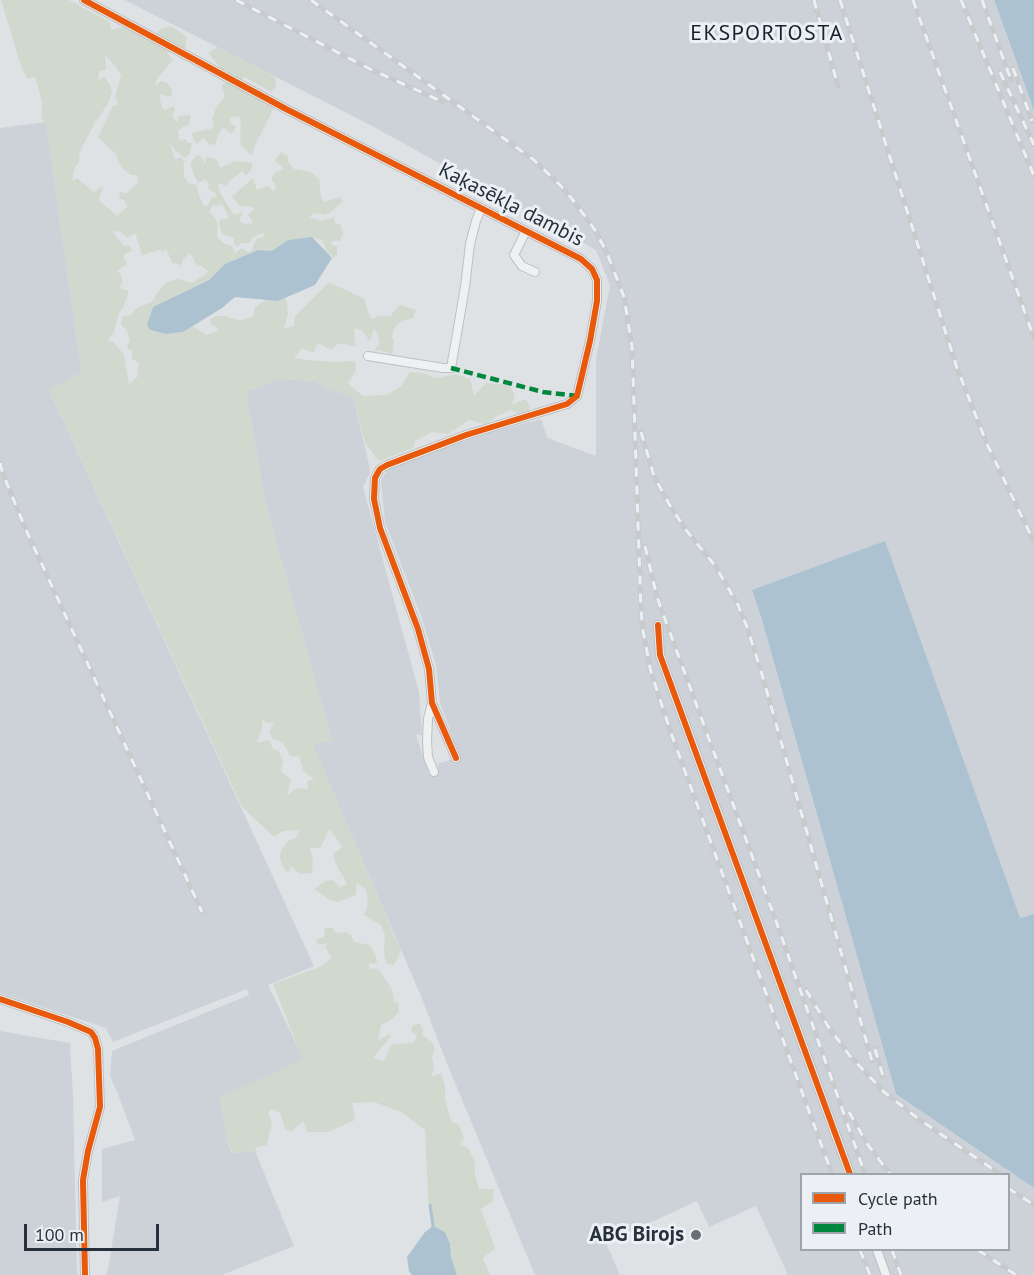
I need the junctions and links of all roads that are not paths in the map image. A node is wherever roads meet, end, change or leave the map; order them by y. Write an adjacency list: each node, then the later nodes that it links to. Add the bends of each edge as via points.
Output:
1 (84, 0): 2 (street, Kaķasēkļa dambis)
2 (481, 208): 3 (street, Kaķasēkļa dambis); 5 (street, via 470,244 452,368)
3 (526, 231): 4 (street, via 514,255 522,266); 7 (street, Kaķasēkļa dambis, via 581,259 597,280 597,301 577,396 567,404 466,435 387,465 375,478 374,499 380,528 421,639)
4 (535, 272)
5 (368, 356)
6 (658, 625): 11 (street, via 660,655)
7 (432, 703): 8 (street); 9 (street, via 427,741)
8 (456, 758)
9 (434, 772)
10 (0, 999): 13 (street, via 68,1022 91,1032 95,1038 100,1107 83,1180)
11 (850, 1173)
12 (877, 1251): 14 (street)
13 (85, 1275)
14 (886, 1275)

